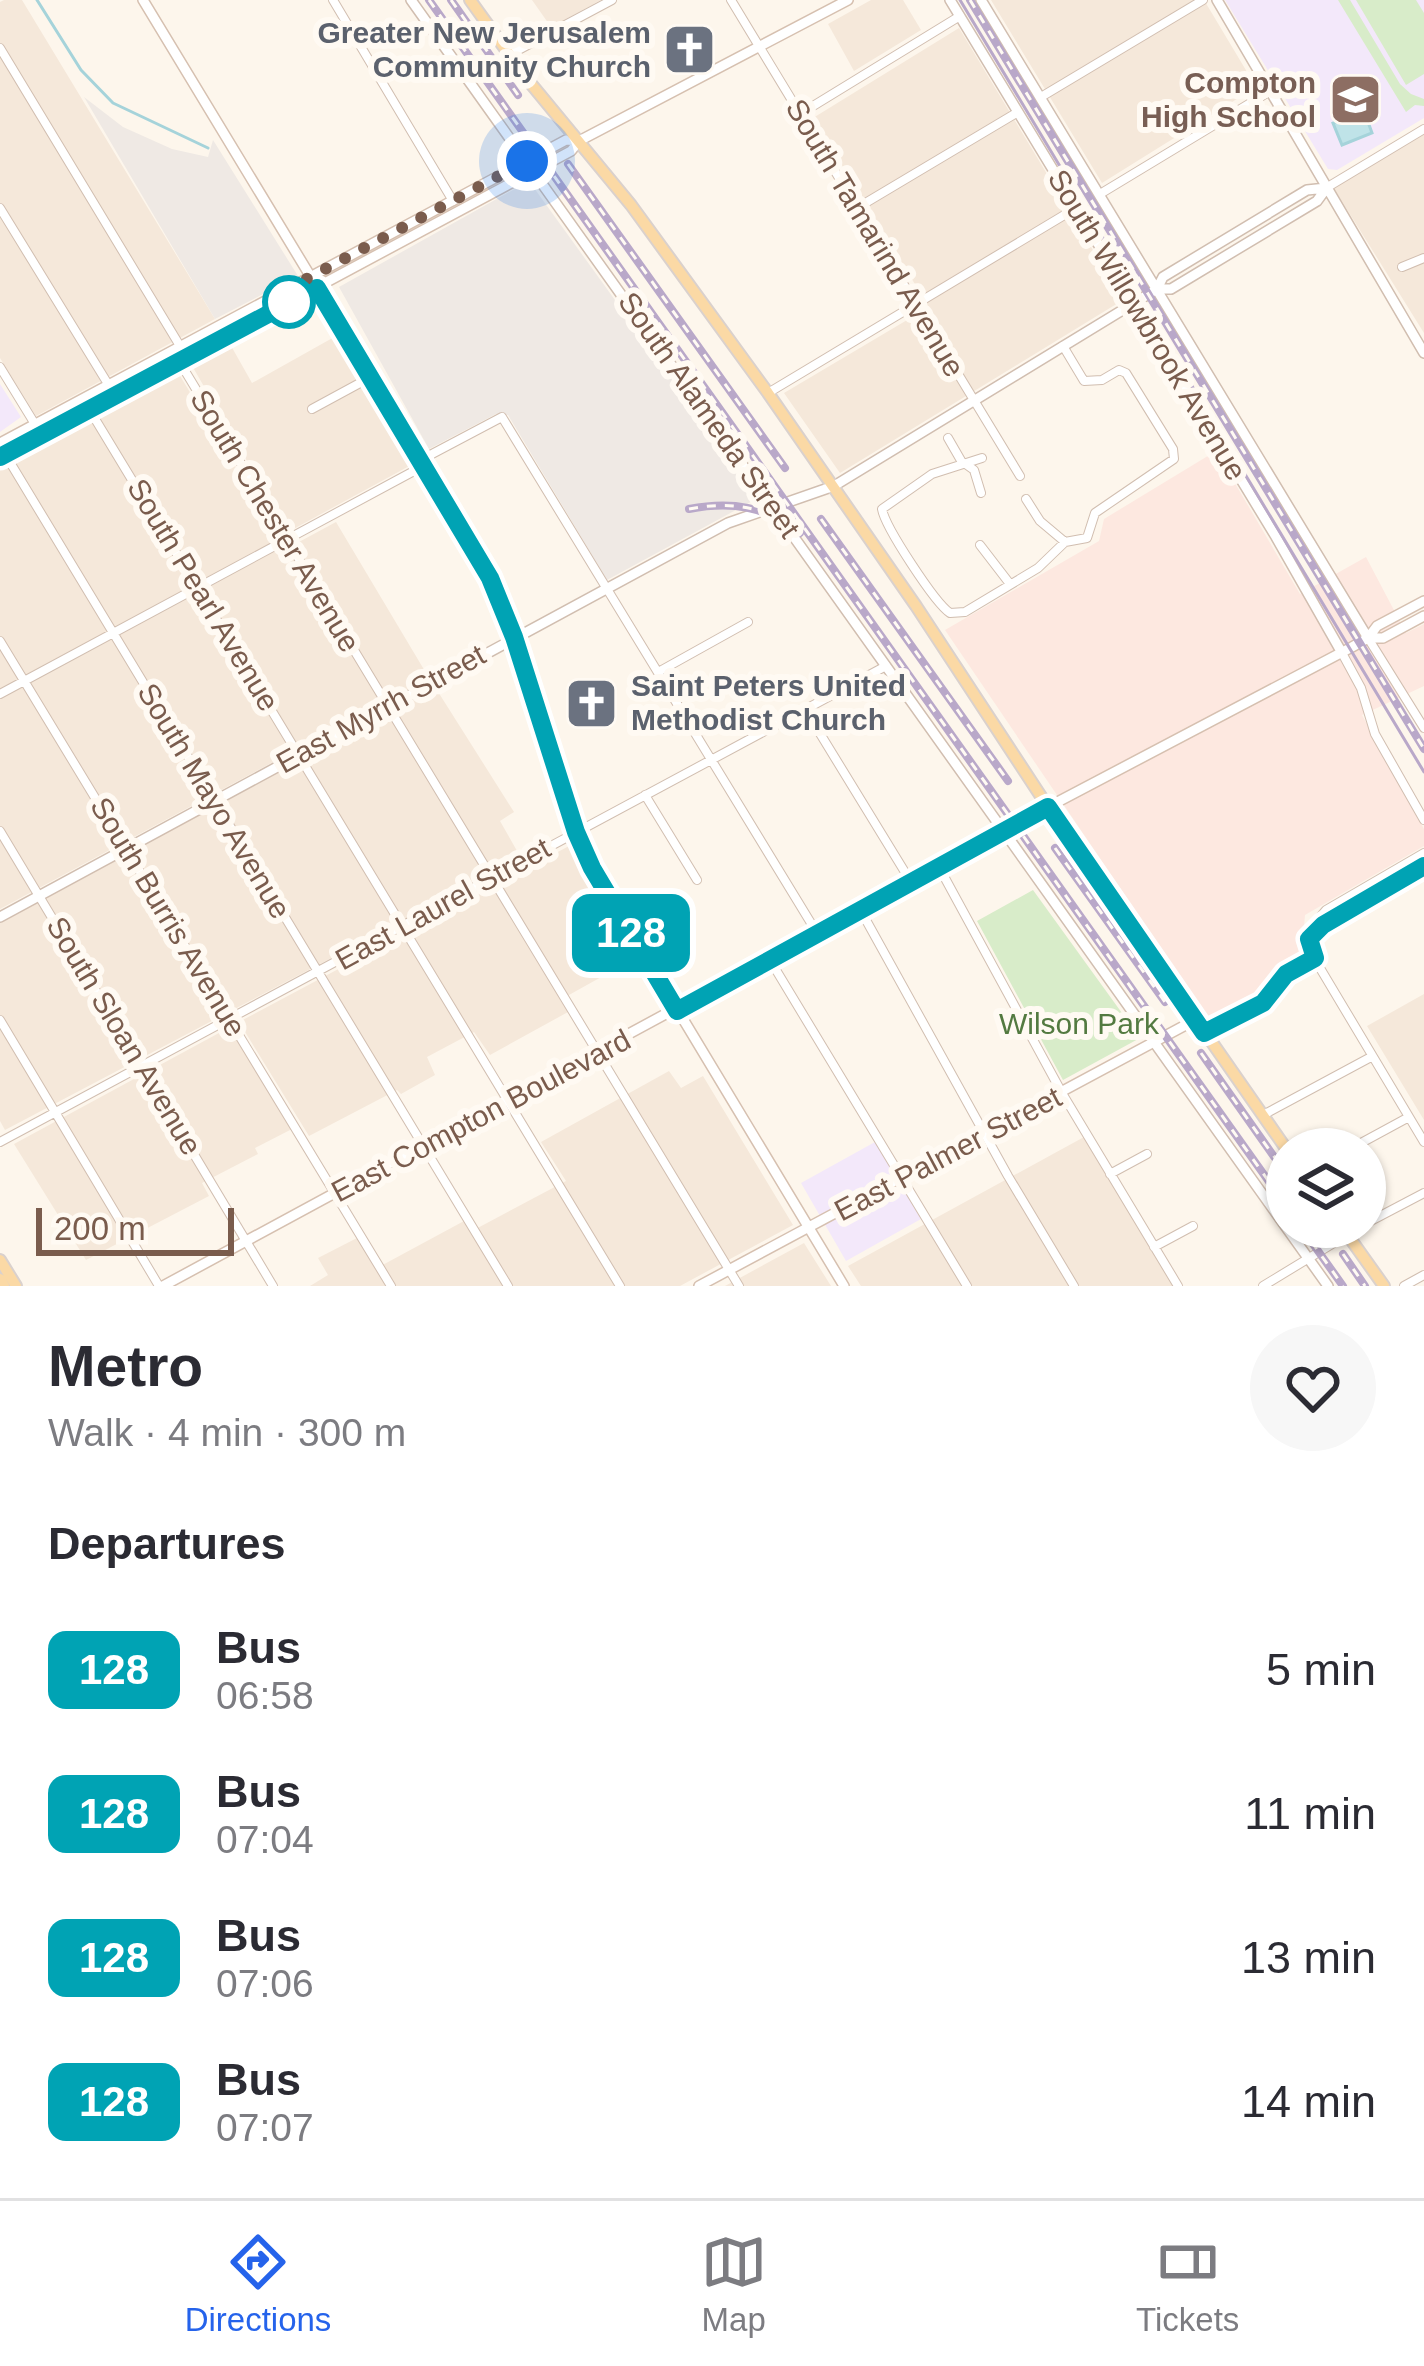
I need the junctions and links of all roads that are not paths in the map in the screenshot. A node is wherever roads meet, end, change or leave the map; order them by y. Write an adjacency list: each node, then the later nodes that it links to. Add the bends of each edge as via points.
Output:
1 (143, 0): 31 (main road)
2 (333, 0): 25 (street)
3 (411, 0): 22 (main road, South Alameda Street)
4 (470, 0): 15 (main road, South Alameda Street)
5 (612, 0): 15 (street)
6 (730, 0): 13 (street, South Tamarind Avenue)
7 (848, 0): 13 (main road)
8 (950, 0): 12 (main road, South Willowbrook Avenue)
9 (1203, 0): 17 (street)
10 (1217, 0): 16 (main road)
11 (983, 1): 17 (main road, South Willowbrook Avenue)
12 (960, 16): 18 (main road, South Willowbrook Avenue); 19 (street)
13 (760, 47): 19 (street, South Tamarind Avenue); 21 (main road)
14 (0, 48): 37 (street, South Chester Avenue)
15 (509, 55): 21 (main road, South Alameda Street)
16 (1272, 90): 23 (main road); 24 (street)
17 (1041, 97): 24 (main road, South Willowbrook Avenue)
18 (1018, 112): 27 (street); 28 (main road, South Willowbrook Avenue)
19 (800, 114): 27 (street, South Tamarind Avenue)
20 (1424, 129): 23 (street)
21 (579, 141): 22 (main road, via 566,140); 42 (main road, South Alameda Street)
22 (530, 165): 25 (main road); 32 (main road); 56 (main road, South Alameda Street)
23 (1326, 188): 33 (main road, East Myrrh Street, via 1307,190 1163,277); 38 (main road)
24 (1100, 194): 33 (main road, South Willowbrook Avenue)
25 (453, 200): 31 (main road)
26 (0, 208): 41 (street)
27 (857, 208): 35 (street, South Tamarind Avenue)
28 (1076, 208): 34 (main road, South Willowbrook Avenue); 35 (street)
29 (1424, 257): 30 (street)
30 (1402, 267)
31 (310, 277): 32 (main road); 37 (main road)
32 (317, 288): 37 (main road); 40 (main road)
33 (1156, 289): 34 (main road, East Myrrh Street); 68 (main road, South Willowbrook Avenue)
34 (1137, 301): 36 (main road, East Myrrh Street); 70 (main road, South Willowbrook Avenue)
35 (916, 304): 42 (street); 43 (street, South Tamarind Avenue)
36 (1063, 346): 43 (main road, East Myrrh Street); 58 (street, via 1084,381 1126,373 1174,459 1095,513 1088,538)
37 (181, 352): 41 (main road); 44 (main road); 57 (street, South Chester Avenue)
38 (1424, 352)
39 (0, 367): 46 (street)
40 (371, 377): 45 (street); 50 (main road)
41 (109, 384): 44 (main road)
42 (769, 393): 53 (main road, South Alameda Street)
43 (974, 400): 52 (street, South Tamarind Avenue); 53 (main road, East Myrrh Street)
44 (86, 403): 46 (main road); 62 (street, South Pearl Avenue)
45 (312, 409)
46 (38, 429): 48 (main road)
47 (948, 438): 51 (street)
48 (2, 451): 66 (street, South Mayo Avenue)
49 (982, 458): 51 (street)
50 (423, 462): 57 (street); 61 (street, via 502,417); 67 (main road)
51 (965, 465): 54 (street); 60 (street, via 909,488 882,509 883,518 950,613)
52 (1020, 476)
53 (834, 485): 56 (main road, East Myrrh Street); 82 (main road, South Alameda Street)
54 (981, 493)
55 (1026, 499): 58 (street)
56 (774, 506): 61 (main road, East Myrrh Street); 71 (main road, South Alameda Street)
57 (286, 540): 62 (street); 75 (street, South Chester Avenue)
58 (1065, 542): 60 (street)
59 (980, 545): 60 (street)
60 (1010, 584)
61 (606, 587): 67 (main road, East Myrrh Street); 72 (street)
62 (198, 588): 66 (street); 78 (street, South Pearl Avenue)
63 (1424, 601): 68 (main road)
64 (1424, 616): 68 (main road)
65 (748, 622): 72 (street)
66 (112, 633): 73 (street); 81 (street, South Mayo Avenue)
67 (514, 637): 75 (main road, East Myrrh Street); 86 (main road)
68 (1369, 638): 70 (main road, East Compton Boulevard); 77 (street)
69 (0, 640): 73 (street, South Burris Avenue)
70 (1342, 652): 82 (main road, East Compton Boulevard); 83 (street, via 1375,734)
71 (886, 666): 76 (street, East Laurel Street); 84 (main road, South Alameda Street)
72 (660, 671): 79 (street)
73 (25, 681): 74 (street); 87 (street, South Burris Avenue)
74 (0, 694)
75 (387, 706): 78 (main road, East Myrrh Street); 90 (street, South Chester Avenue)
76 (806, 709): 79 (street, East Laurel Street); 92 (street)
77 (1424, 728)
78 (300, 753): 81 (main road, East Myrrh Street); 96 (street, South Pearl Avenue)
79 (712, 759): 80 (street, East Laurel Street); 97 (street)
80 (645, 795): 86 (street, East Laurel Street); 91 (street)
81 (214, 800): 87 (main road, East Myrrh Street); 100 (street, South Mayo Avenue)
82 (1048, 807): 84 (main road, East Compton Boulevard); 104 (main road, South Alameda Street)
83 (1424, 820)
84 (1006, 830): 89 (main road, East Compton Boulevard); 106 (main road, South Alameda Street)
85 (0, 831): 93 (street, South Sloan Avenue)
86 (576, 832): 90 (street, East Laurel Street); 101 (main road)
87 (127, 847): 93 (main road, East Myrrh Street); 103 (street, South Burris Avenue)
88 (1424, 853): 98 (street, via 1326,910 1309,929)
89 (940, 869): 92 (main road, East Compton Boulevard); 110 (street)
90 (493, 878): 96 (street, East Laurel Street); 107 (street, South Chester Avenue)
91 (697, 880)
92 (912, 884): 94 (main road, East Compton Boulevard)
93 (40, 896): 95 (main road, East Myrrh Street); 109 (street, South Sloan Avenue)
94 (861, 911): 97 (main road, East Compton Boulevard); 117 (street)
95 (0, 917)
96 (403, 926): 100 (street, East Laurel Street); 111 (street, South Pearl Avenue)
97 (818, 934): 99 (main road, East Compton Boulevard)
98 (1315, 958): 105 (street, via 1286,974 1263,1003); 108 (street)
99 (770, 960): 101 (main road, East Compton Boulevard); 123 (street)
100 (318, 972): 103 (street, East Laurel Street); 120 (street, South Mayo Avenue)
101 (677, 1011): 107 (main road, East Compton Boulevard); 128 (main road)
102 (0, 1019): 112 (street)
103 (230, 1019): 109 (street, East Laurel Street); 125 (street, South Burris Avenue)
104 (1195, 1020): 105 (main road, South Alameda Street); 106 (main road, East Palmer Street)
105 (1204, 1033): 113 (main road, South Alameda Street)
106 (1155, 1043): 110 (main road, East Palmer Street); 133 (main road, South Alameda Street)
107 (598, 1053): 111 (main road, East Compton Boulevard); 135 (street, South Chester Avenue)
108 (1371, 1057): 113 (street); 114 (street)
109 (142, 1067): 112 (street, East Laurel Street); 129 (street, South Sloan Avenue)
110 (1062, 1093): 117 (main road, East Palmer Street); 122 (street)
111 (508, 1100): 120 (main road, East Compton Boulevard); 142 (street, South Pearl Avenue)
112 (55, 1113): 118 (street, East Laurel Street); 138 (street)
113 (1263, 1115): 115 (main road, South Alameda Street)
114 (1408, 1117): 116 (street); 119 (street)
115 (1272, 1128)
116 (1386, 1129)
117 (985, 1134): 123 (main road, East Palmer Street); 147 (street)
118 (0, 1142)
119 (1424, 1142)
120 (425, 1146): 125 (main road, East Compton Boulevard); 141 (street, South Mayo Avenue)
121 (1147, 1154): 122 (street)
122 (1110, 1174): 130 (street)
123 (902, 1177): 128 (main road, East Palmer Street); 146 (street)
124 (1424, 1193): 126 (street)
125 (335, 1194): 129 (main road, East Compton Boulevard); 140 (street, South Burris Avenue)
126 (1386, 1213)
127 (1193, 1226): 130 (street)
128 (809, 1228): 135 (main road, East Palmer Street); 145 (main road)
129 (247, 1243): 138 (main road, East Compton Boulevard); 139 (street, South Sloan Avenue)
130 (1154, 1247): 148 (street)
131 (1321, 1248): 133 (street)
132 (1357, 1248): 151 (main road)
133 (1308, 1258): 149 (street); 150 (main road, South Alameda Street)
134 (0, 1260): 137 (main road)
135 (729, 1270): 143 (main road, East Palmer Street); 144 (street, South Chester Avenue)
136 (1424, 1275): 152 (street)
137 (16, 1286)
138 (161, 1286)
139 (273, 1286)
140 (391, 1286)
141 (508, 1286)
142 (620, 1286)
143 (699, 1286)
144 (739, 1286)
145 (844, 1286)
146 (967, 1286)
147 (1074, 1286)
148 (1178, 1286)
149 (1263, 1286)
150 (1328, 1286)
151 (1384, 1286)
152 (1404, 1286)

